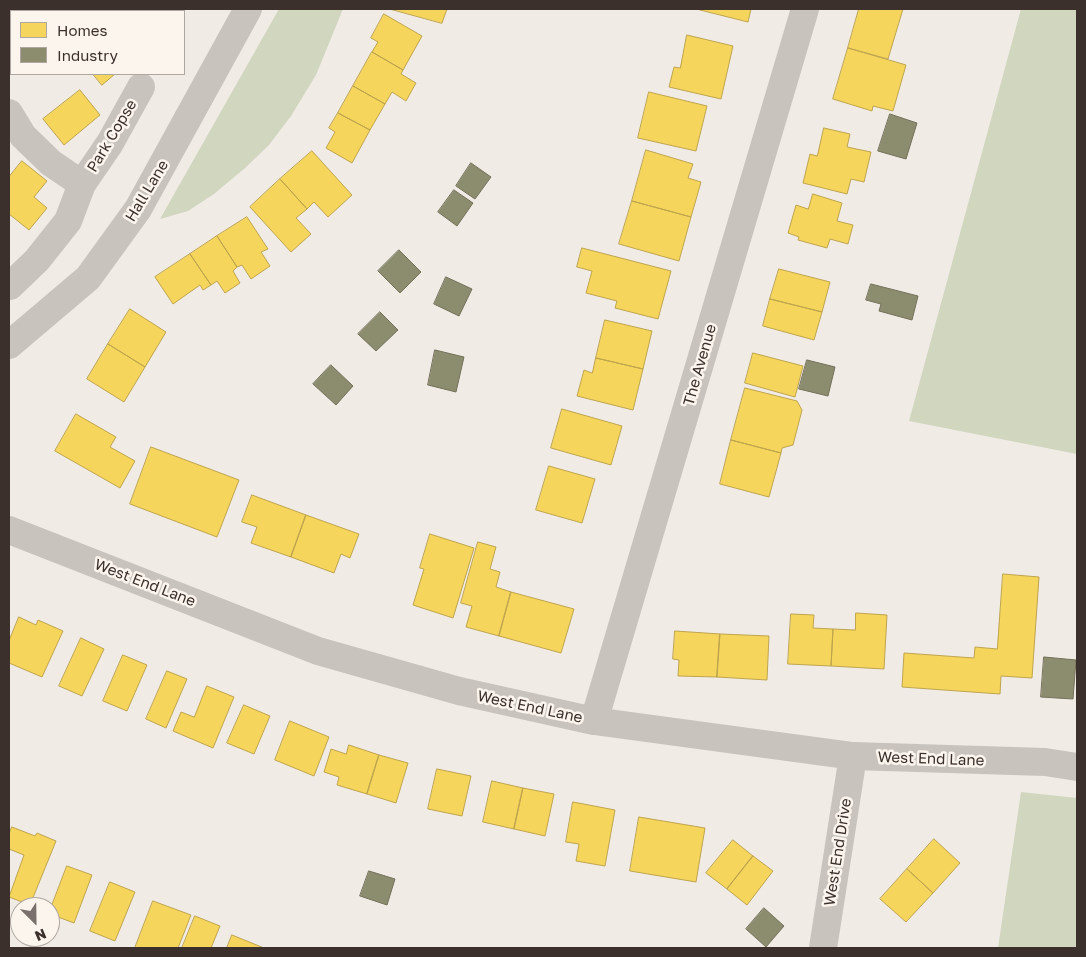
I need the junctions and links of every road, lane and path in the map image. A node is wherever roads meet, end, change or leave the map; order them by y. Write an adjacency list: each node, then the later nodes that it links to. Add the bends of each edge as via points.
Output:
1 (248, 9): 7 (street, Hall Lane, via 138,209 88,278)
2 (805, 9): 9 (street, The Avenue)
3 (140, 88): 5 (street, Park Copse, via 110,143)
4 (9, 113): 5 (street, Park Copse, via 23,136 51,163)
5 (82, 184): 6 (street, Park Copse, via 68,222 37,260)
6 (10, 286)
7 (9, 345)
8 (9, 530): 9 (street, West End Lane, via 318,651 459,691)
9 (594, 721): 10 (street, West End Lane)
10 (853, 756): 11 (street, West End Lane, via 1044,762); 12 (street, West End Drive)
11 (1077, 767)
12 (823, 948)

